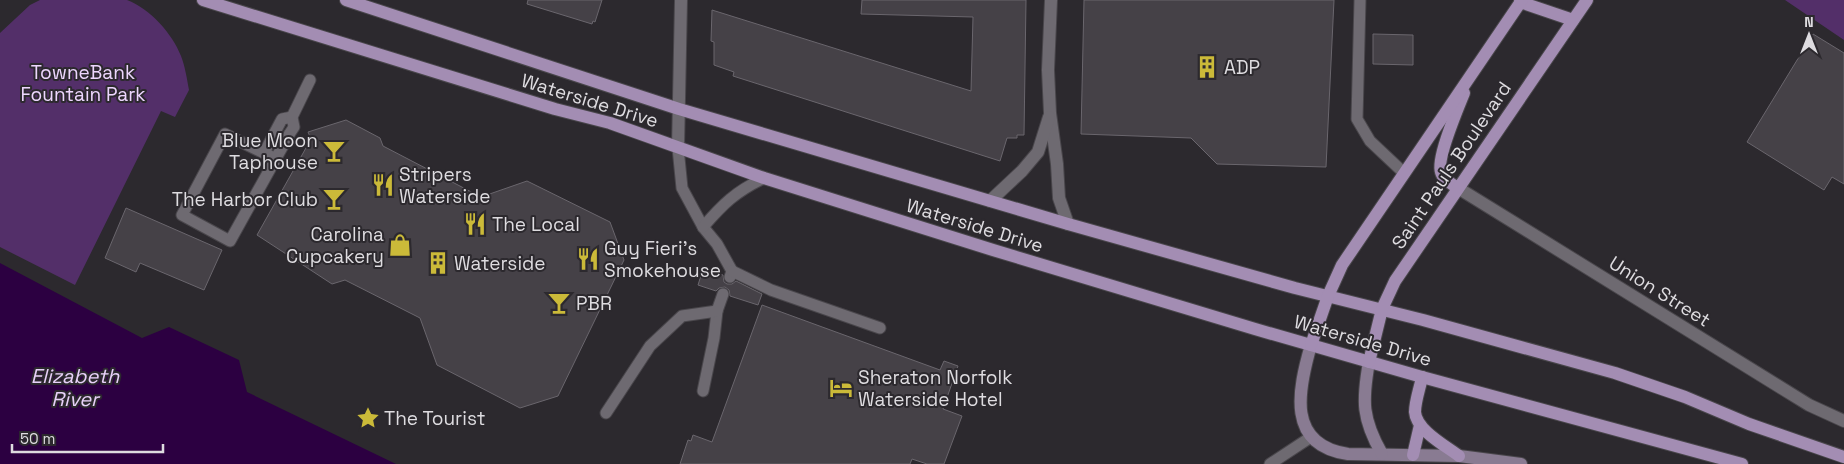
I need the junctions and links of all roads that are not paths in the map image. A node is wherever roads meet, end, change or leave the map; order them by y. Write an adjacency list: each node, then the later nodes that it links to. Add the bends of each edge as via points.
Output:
1 (203, 0): 8 (main road, Waterside Drive)
2 (346, 0): 12 (main road, Waterside Drive)
3 (681, 0): 12 (street)
4 (1051, 0): 13 (street)
5 (1360, 0): 18 (lane, via 1356,119 1370,141)
6 (1587, 0): 9 (main road, Saint Pauls Boulevard)
7 (1518, 1): 9 (main road); 10 (main road, Saint Pauls Boulevard)
8 (238, 5): 15 (main road, Waterside Drive, via 555,109 610,123)
9 (1573, 20): 20 (main road, Saint Pauls Boulevard)
10 (1471, 74): 18 (main road, Saint Pauls Boulevard); 20 (main road, via 1440,162 1442,176)
11 (310, 80): 14 (lane)
12 (679, 109): 15 (street); 21 (main road, Waterside Drive)
13 (1050, 112): 21 (street, via 1038,152 1022,172); 22 (street, via 1059,198)
14 (292, 117): 16 (lane, via 282,119); 17 (lane, via 294,127)
15 (678, 148): 19 (main road, Waterside Drive); 23 (lane, via 682,188)
16 (264, 153): 17 (lane); 17 (lane, via 226,134 182,215 230,241)
17 (276, 159)
18 (1404, 173): 25 (main road, Saint Pauls Boulevard, via 1342,265)
19 (764, 178): 23 (lane, via 731,197); 29 (main road, Waterside Drive)
20 (1458, 188): 26 (main road, Saint Pauls Boulevard, via 1395,281); 34 (street, Union Street, via 1809,405)
21 (990, 201): 22 (main road, Waterside Drive)
22 (1068, 224): 25 (main road, Waterside Drive)
23 (702, 227): 28 (lane, via 717,244 731,274)
24 (723, 294): 27 (lane)
25 (1328, 296): 26 (main road, Waterside Drive); 29 (main road, Saint Pauls Boulevard)
26 (1382, 310): 30 (main road, Saint Pauls Boulevard); 39 (main road, Waterside Drive, via 1615,373)
27 (717, 311): 32 (lane); 33 (lane, via 682,316 650,346)
28 (880, 328)
29 (1311, 345): 30 (main road, Waterside Drive); 36 (main road, via 1302,377 1300,401 1303,422)
30 (1370, 362): 31 (main road, Waterside Drive); 37 (main road, via 1366,419)
31 (1422, 377): 35 (main road, via 1415,411); 43 (main road, Waterside Drive)
32 (703, 391)
33 (606, 413)
34 (1844, 421)
35 (1420, 425): 38 (main road); 40 (main road)
36 (1311, 437): 37 (main road, via 1322,446 1339,452); 41 (lane)
37 (1382, 454): 38 (main road)
38 (1413, 454): 40 (main road)
39 (1844, 457)
40 (1458, 460): 42 (main road, via 1492,459)
41 (1270, 464)
42 (1522, 464)
43 (1742, 464)

